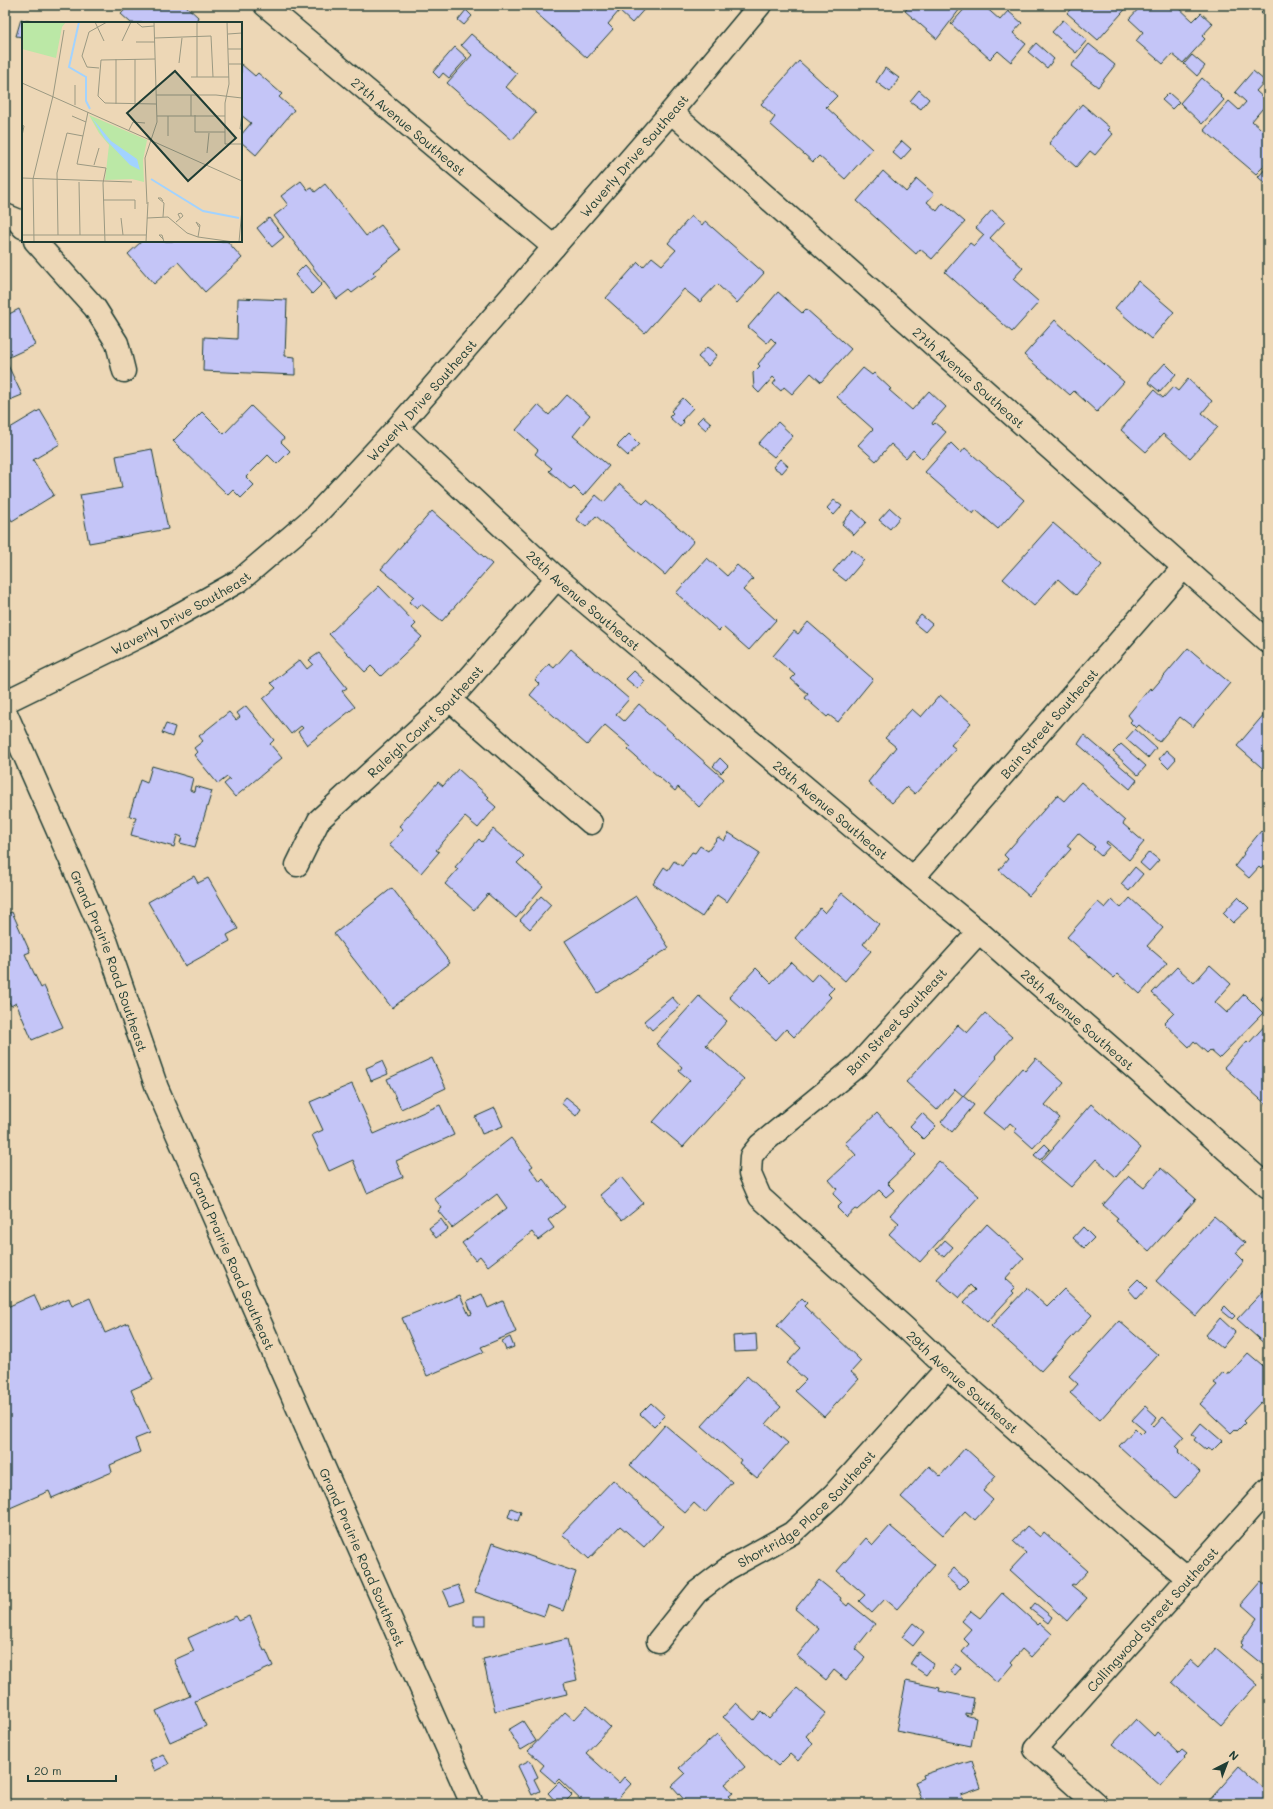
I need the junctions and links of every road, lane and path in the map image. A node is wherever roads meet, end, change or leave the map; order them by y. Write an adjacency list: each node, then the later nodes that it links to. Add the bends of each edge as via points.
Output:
1 (265, 5): 7 (street, 27th Avenue Southeast)
2 (760, 5): 3 (street, Waverly Drive Southeast)
3 (671, 112): 7 (street, Waverly Drive Southeast); 10 (street, 27th Avenue Southeast)
4 (5, 215): 5 (street, via 17,220)
5 (22, 226)
6 (36, 242): 8 (street, via 95,308 117,343)
7 (554, 247): 9 (street, Waverly Drive Southeast)
8 (124, 371)
9 (397, 428): 11 (street, 28th Avenue Southeast); 14 (street, Waverly Drive Southeast, via 314,518 239,581 146,633)
10 (1184, 567): 12 (street, 27th Avenue Southeast); 18 (street, Bain Street Southeast)
11 (557, 578): 13 (street, Raleigh Court Southeast); 18 (street, 28th Avenue Southeast)
12 (1268, 642)
13 (450, 700): 16 (street); 17 (street, Raleigh Court Southeast, via 319,820)
14 (5, 702)
15 (5, 711): 26 (street, Grand Prairie Road Southeast, via 107,943 157,1088)
16 (591, 823)
17 (297, 865)
18 (912, 878): 19 (street, 28th Avenue Southeast)
19 (979, 932): 20 (street, Bain Street Southeast, via 858,1065 760,1145 751,1156); 21 (street, 28th Avenue Southeast)
20 (750, 1174): 22 (street, 29th Avenue Southeast, via 760,1197)
21 (1268, 1187)
22 (947, 1368): 24 (street, 29th Avenue Southeast, via 1125,1526); 25 (street, Shortridge Place Southeast, via 828,1500 792,1533 727,1569 697,1592)
23 (1268, 1489): 24 (street, Collingwood Street Southeast)
24 (1189, 1579): 27 (street, Collingwood Street Southeast, via 1035,1749)
25 (658, 1641)
26 (472, 1804)
27 (1096, 1804)

